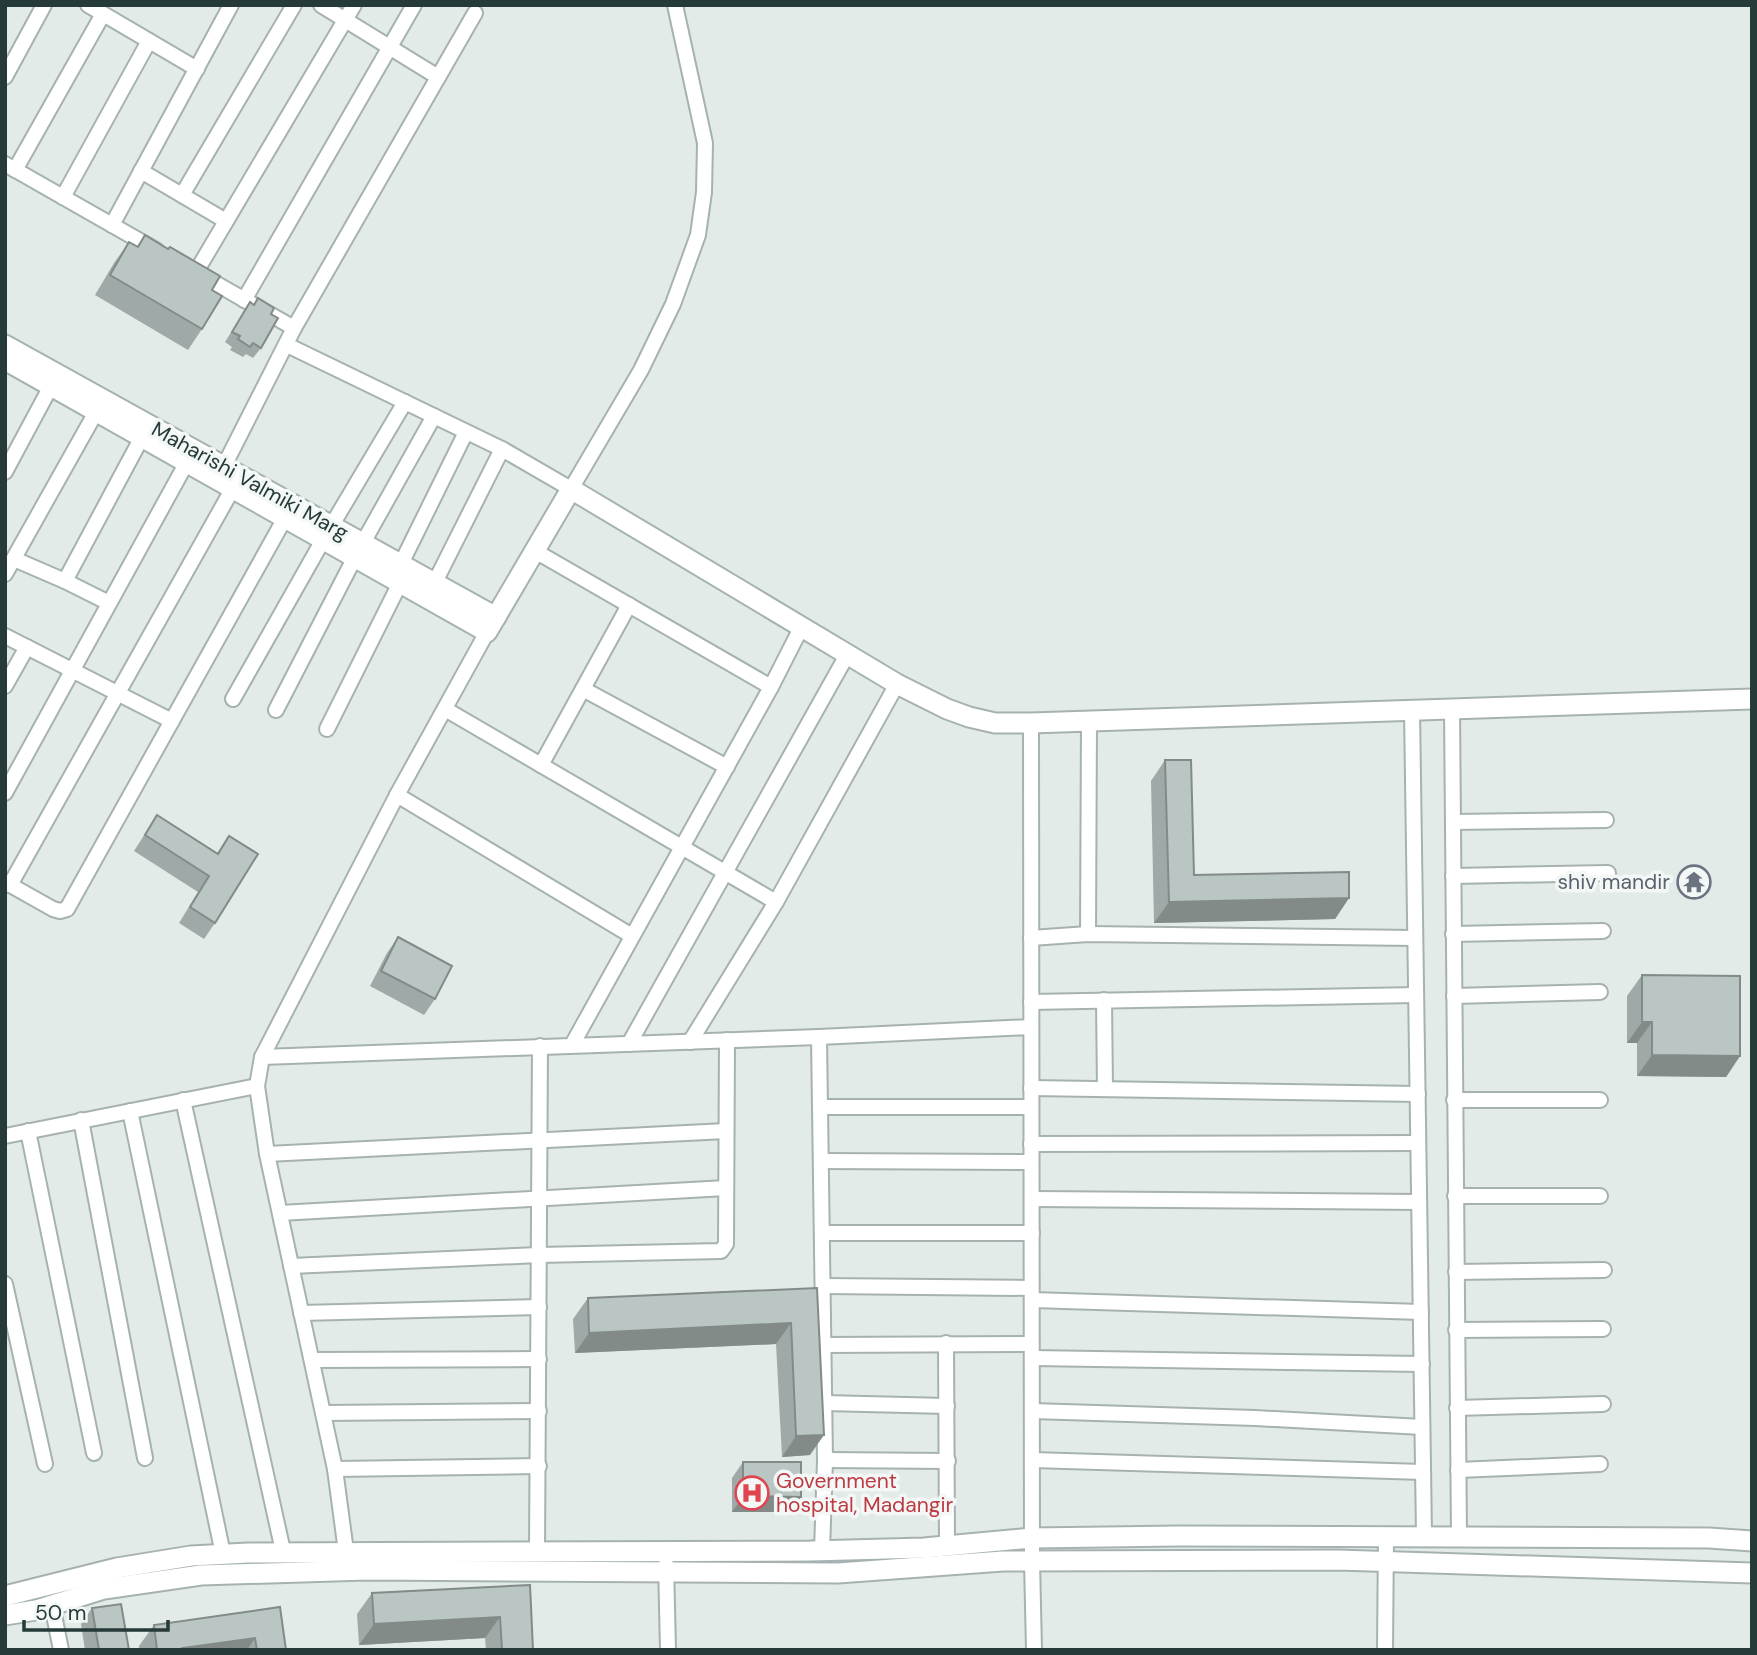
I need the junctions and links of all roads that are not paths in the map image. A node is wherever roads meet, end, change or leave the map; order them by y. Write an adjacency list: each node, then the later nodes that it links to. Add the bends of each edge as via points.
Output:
1 (44, 5): 15 (street)
2 (88, 5): 10 (street)
3 (231, 5): 14 (street)
4 (294, 5): 19 (street)
5 (321, 5): 11 (street)
6 (354, 5): 11 (street)
7 (414, 5): 13 (street)
8 (675, 5): 39 (street, via 705,143 698,235 673,304 641,370)
9 (475, 13): 16 (street)
10 (103, 14): 12 (street); 17 (street)
11 (345, 20): 13 (street); 21 (street)
12 (149, 41): 14 (street); 20 (street)
13 (390, 48): 16 (street); 24 (street)
14 (197, 69): 18 (street)
15 (5, 77)
16 (438, 77): 25 (street)
17 (10, 167): 20 (street)
18 (141, 171): 19 (street); 22 (street)
19 (182, 195): 21 (street)
20 (63, 197): 22 (street)
21 (226, 221): 23 (street)
22 (112, 225): 23 (street)
23 (184, 265): 24 (street)
24 (244, 300): 25 (street)
25 (295, 328): 27 (street)
26 (5, 345): 38 (street, Maharishi Valmiki Marg)
27 (287, 345): 30 (street); 38 (street)
28 (5, 360): 29 (street, Maharishi Valmiki Marg)
29 (51, 386): 31 (street, Maharishi Valmiki Marg); 37 (street)
30 (405, 402): 32 (street); 41 (street)
31 (96, 411): 34 (street, Maharishi Valmiki Marg); 44 (street)
32 (435, 416): 33 (street); 42 (street)
33 (466, 432): 35 (street); 46 (street)
34 (142, 437): 36 (street, Maharishi Valmiki Marg); 47 (street)
35 (502, 449): 39 (street); 48 (street)
36 (187, 462): 38 (street, Maharishi Valmiki Marg); 49 (street)
37 (5, 472)
38 (225, 478): 40 (street, Maharishi Valmiki Marg); 41 (street, Maharishi Valmiki Marg); 61 (street)
39 (571, 489): 43 (street); 52 (street)
40 (285, 517): 41 (street, Maharishi Valmiki Marg); 68 (street)
41 (327, 533): 42 (street, Maharishi Valmiki Marg); 62 (street)
42 (359, 550): 46 (street, Maharishi Valmiki Marg); 66 (street)
43 (535, 551): 50 (street); 51 (street)
44 (14, 559): 45 (street); 47 (street)
45 (5, 574)
46 (398, 576): 48 (street, Maharishi Valmiki Marg); 71 (street)
47 (65, 581): 49 (street)
48 (431, 590): 51 (street, Maharishi Valmiki Marg)
49 (109, 603): 56 (street)
50 (629, 605): 59 (street); 60 (street)
51 (492, 625): 64 (street)
52 (802, 626): 55 (street); 59 (street)
53 (5, 636): 54 (street)
54 (27, 647): 56 (street); 58 (street)
55 (847, 655): 57 (street); 79 (street)
56 (73, 671): 61 (street); 74 (street)
57 (897, 684): 70 (street, via 969,717); 83 (street)
58 (5, 686)
59 (771, 687): 73 (street)
60 (583, 689): 72 (street); 73 (street)
61 (118, 693): 68 (street); 82 (street)
62 (233, 699)
63 (1752, 699): 65 (street)
64 (445, 709): 72 (street); 75 (street)
65 (1452, 709): 67 (street); 77 (street)
66 (276, 710)
67 (1412, 710): 69 (street); 89 (street)
68 (172, 721): 82 (street, via 66,909 53,909)
69 (1088, 721): 70 (street); 85 (street)
70 (1031, 723): 88 (street)
71 (327, 729)
72 (541, 765): 78 (street)
73 (726, 767): 78 (street)
74 (5, 793)
75 (397, 795): 87 (street); 102 (street)
76 (1606, 820): 77 (street)
77 (1453, 822): 81 (street)
78 (682, 847): 79 (street); 87 (street)
79 (724, 872): 83 (street); 99 (street)
80 (1608, 873): 81 (street)
81 (1453, 876): 86 (street)
82 (8, 884)
83 (776, 902): 98 (street)
84 (1603, 931): 86 (street)
85 (1088, 934): 88 (street); 89 (street)
86 (1453, 934): 92 (street)
87 (632, 936): 100 (street)
88 (1031, 937): 94 (street)
89 (1415, 938): 91 (street)
90 (1600, 992): 92 (street)
91 (1416, 995): 93 (street); 106 (street)
92 (1454, 996): 108 (street)
93 (1104, 1000): 94 (street); 105 (street)
94 (1031, 1002): 95 (street)
95 (1031, 1027): 96 (street); 104 (street)
96 (819, 1037): 97 (street); 110 (street)
97 (727, 1040): 98 (street); 115 (street)
98 (690, 1042): 99 (street)
99 (629, 1044): 100 (street)
100 (572, 1045): 101 (street)
101 (540, 1046): 102 (street); 117 (street)
102 (262, 1057): 103 (street)
103 (257, 1086): 107 (street); 120 (street)
104 (1031, 1088): 105 (street); 111 (street)
105 (1105, 1089): 106 (street)
106 (1418, 1094): 118 (street)
107 (183, 1100): 112 (street); 176 (street)
108 (1454, 1100): 109 (street); 124 (street)
109 (1600, 1100)
110 (820, 1107): 111 (street); 121 (street)
111 (1031, 1107): 119 (street)
112 (130, 1111): 113 (street); 180 (street)
113 (81, 1120): 114 (street); 159 (street)
114 (27, 1131): 116 (street); 158 (street)
115 (726, 1131): 117 (street); 123 (street)
116 (5, 1136)
117 (540, 1141): 120 (street); 126 (street)
118 (1418, 1143): 119 (street); 128 (street)
119 (1031, 1144): 122 (street)
120 (267, 1154): 129 (street)
121 (821, 1161): 122 (street); 130 (street)
122 (1031, 1162): 127 (street)
123 (726, 1188): 126 (street); 132 (street, via 726,1244 721,1251)
124 (1455, 1196): 125 (street); 135 (street)
125 (1600, 1196)
126 (540, 1197): 129 (street); 132 (street)
127 (1031, 1199): 128 (street); 131 (street)
128 (1419, 1202): 140 (street)
129 (279, 1213): 133 (street)
130 (822, 1233): 131 (street); 137 (street)
131 (1031, 1233): 138 (street)
132 (540, 1255): 133 (street); 139 (street)
133 (291, 1266): 141 (street)
134 (1604, 1270): 135 (street)
135 (1456, 1272): 143 (street)
136 (5, 1284): 163 (street)
137 (823, 1286): 138 (street); 145 (street)
138 (1032, 1294): 140 (street); 146 (street)
139 (540, 1307): 141 (street); 147 (street)
140 (1421, 1312): 149 (street)
141 (301, 1313): 148 (street)
142 (1603, 1329): 143 (street)
143 (1456, 1330): 153 (street)
144 (946, 1343): 145 (street); 146 (street); 152 (street)
145 (823, 1345): 150 (street)
146 (1032, 1351): 149 (street); 155 (street)
147 (539, 1359): 148 (street); 154 (street)
148 (312, 1360): 156 (street)
149 (1422, 1364): 157 (street)
150 (824, 1403): 152 (street); 160 (street)
151 (1604, 1404): 153 (street)
152 (947, 1406): 162 (street)
153 (1457, 1408): 167 (street)
154 (539, 1411): 156 (street); 165 (street)
155 (1032, 1411): 157 (street); 161 (street)
156 (323, 1413): 166 (street)
157 (1422, 1427): 168 (street)
158 (94, 1453)
159 (145, 1458)
160 (825, 1460): 162 (street); 175 (street)
161 (1032, 1460): 168 (street); 172 (street)
162 (948, 1461): 174 (street)
163 (45, 1464)
164 (1600, 1464): 167 (street)
165 (539, 1466): 166 (street); 178 (street)
166 (335, 1469): 177 (street)
167 (1458, 1470): 171 (street)
168 (1423, 1472): 170 (street)
169 (1386, 1535): 170 (street); 172 (street); 182 (street)
170 (1424, 1535): 171 (street)
171 (1459, 1536): 173 (street)
172 (1032, 1538): 174 (street); 181 (street)
173 (1752, 1541)
174 (947, 1545): 175 (street)
175 (822, 1550): 179 (street)
176 (283, 1551): 177 (street); 180 (street)
177 (345, 1551): 178 (street); 183 (street)
178 (537, 1551): 179 (street)
179 (666, 1551): 184 (street)
180 (223, 1554): 186 (street, via 117,1568)
181 (1032, 1561): 182 (street); 184 (street, via 838,1573); 191 (street)
182 (1386, 1561): 185 (street); 192 (street)
183 (349, 1571): 184 (street); 187 (street, via 201,1575 104,1589)
184 (665, 1571): 190 (street)
185 (1752, 1573)
186 (5, 1596)
187 (52, 1605): 188 (street); 189 (street)
188 (5, 1615)
189 (61, 1650)
190 (668, 1650)
191 (1034, 1650)
192 (1385, 1650)

